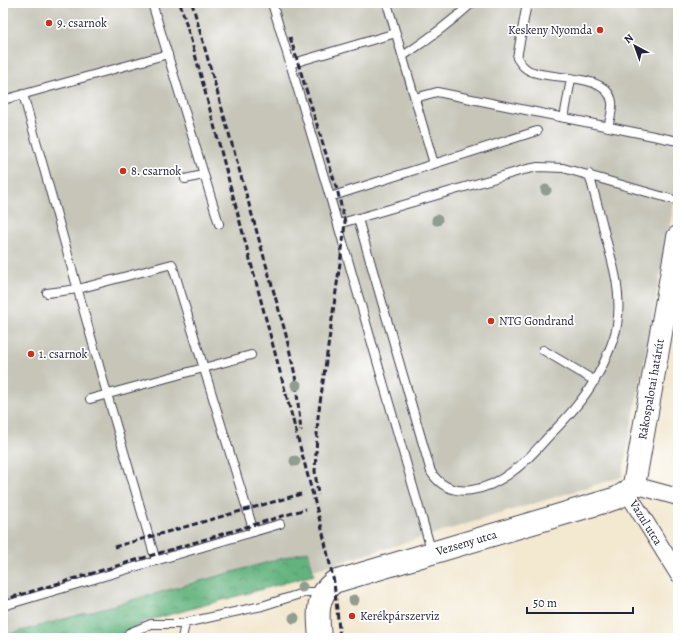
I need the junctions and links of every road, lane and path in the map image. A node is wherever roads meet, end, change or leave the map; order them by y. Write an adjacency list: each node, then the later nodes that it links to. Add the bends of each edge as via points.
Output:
1 (152, 3): 7 (lane)
2 (272, 3): 9 (lane)
3 (387, 3): 6 (lane)
4 (472, 3): 8 (lane, via 440,31)
5 (527, 3): 10 (lane, via 517,58 524,67 533,72)
6 (396, 33): 8 (lane); 9 (lane)
7 (168, 54): 11 (lane); 20 (lane)
8 (403, 56): 12 (lane)
9 (290, 64): 22 (lane)
10 (571, 79): 14 (lane); 15 (lane, via 593,82 606,90 612,104)
11 (23, 94): 13 (lane); 29 (lane)
12 (415, 98): 14 (lane, via 437,92); 18 (lane)
13 (3, 100)
14 (564, 118): 15 (lane)
15 (608, 127): 17 (lane)
16 (537, 131): 18 (lane)
17 (678, 141)
18 (434, 164): 22 (lane)
19 (589, 174): 23 (lane); 24 (lane, via 563,168 538,167); 34 (lane, via 616,274 619,308 614,337)
20 (203, 175): 21 (lane); 25 (lane)
21 (185, 179)
22 (330, 197): 26 (lane)
23 (678, 201)
24 (358, 219): 26 (lane); 34 (lane, via 431,472 444,486 456,491 466,491 500,480 513,472 580,403)
25 (219, 224)
26 (338, 224): 41 (lane)
27 (678, 237): 28 (street, Rákospalotai határút)
28 (673, 288): 37 (street, Rákospalotai határút)
29 (78, 289): 30 (lane); 33 (lane, via 172,264); 35 (lane)
30 (47, 293)
31 (543, 350): 34 (lane)
32 (251, 355): 33 (lane)
33 (204, 368): 35 (lane); 40 (lane)
34 (595, 381)
35 (107, 394): 36 (lane); 42 (lane)
36 (90, 399)
37 (631, 488): 38 (street); 41 (street, Vezseny utca, via 617,498); 43 (street, Vazul utca)
38 (678, 496)
39 (280, 524): 40 (lane)
40 (254, 532): 42 (lane)
41 (432, 553): 44 (street, Vezseny utca, via 334,582)
42 (156, 561): 45 (lane)
43 (678, 574)
44 (321, 600): 46 (lane, via 306,592 262,606); 49 (street)
45 (3, 606)
46 (184, 624): 47 (lane, via 151,624); 48 (lane)
47 (129, 633)
48 (182, 638)
49 (320, 638)

